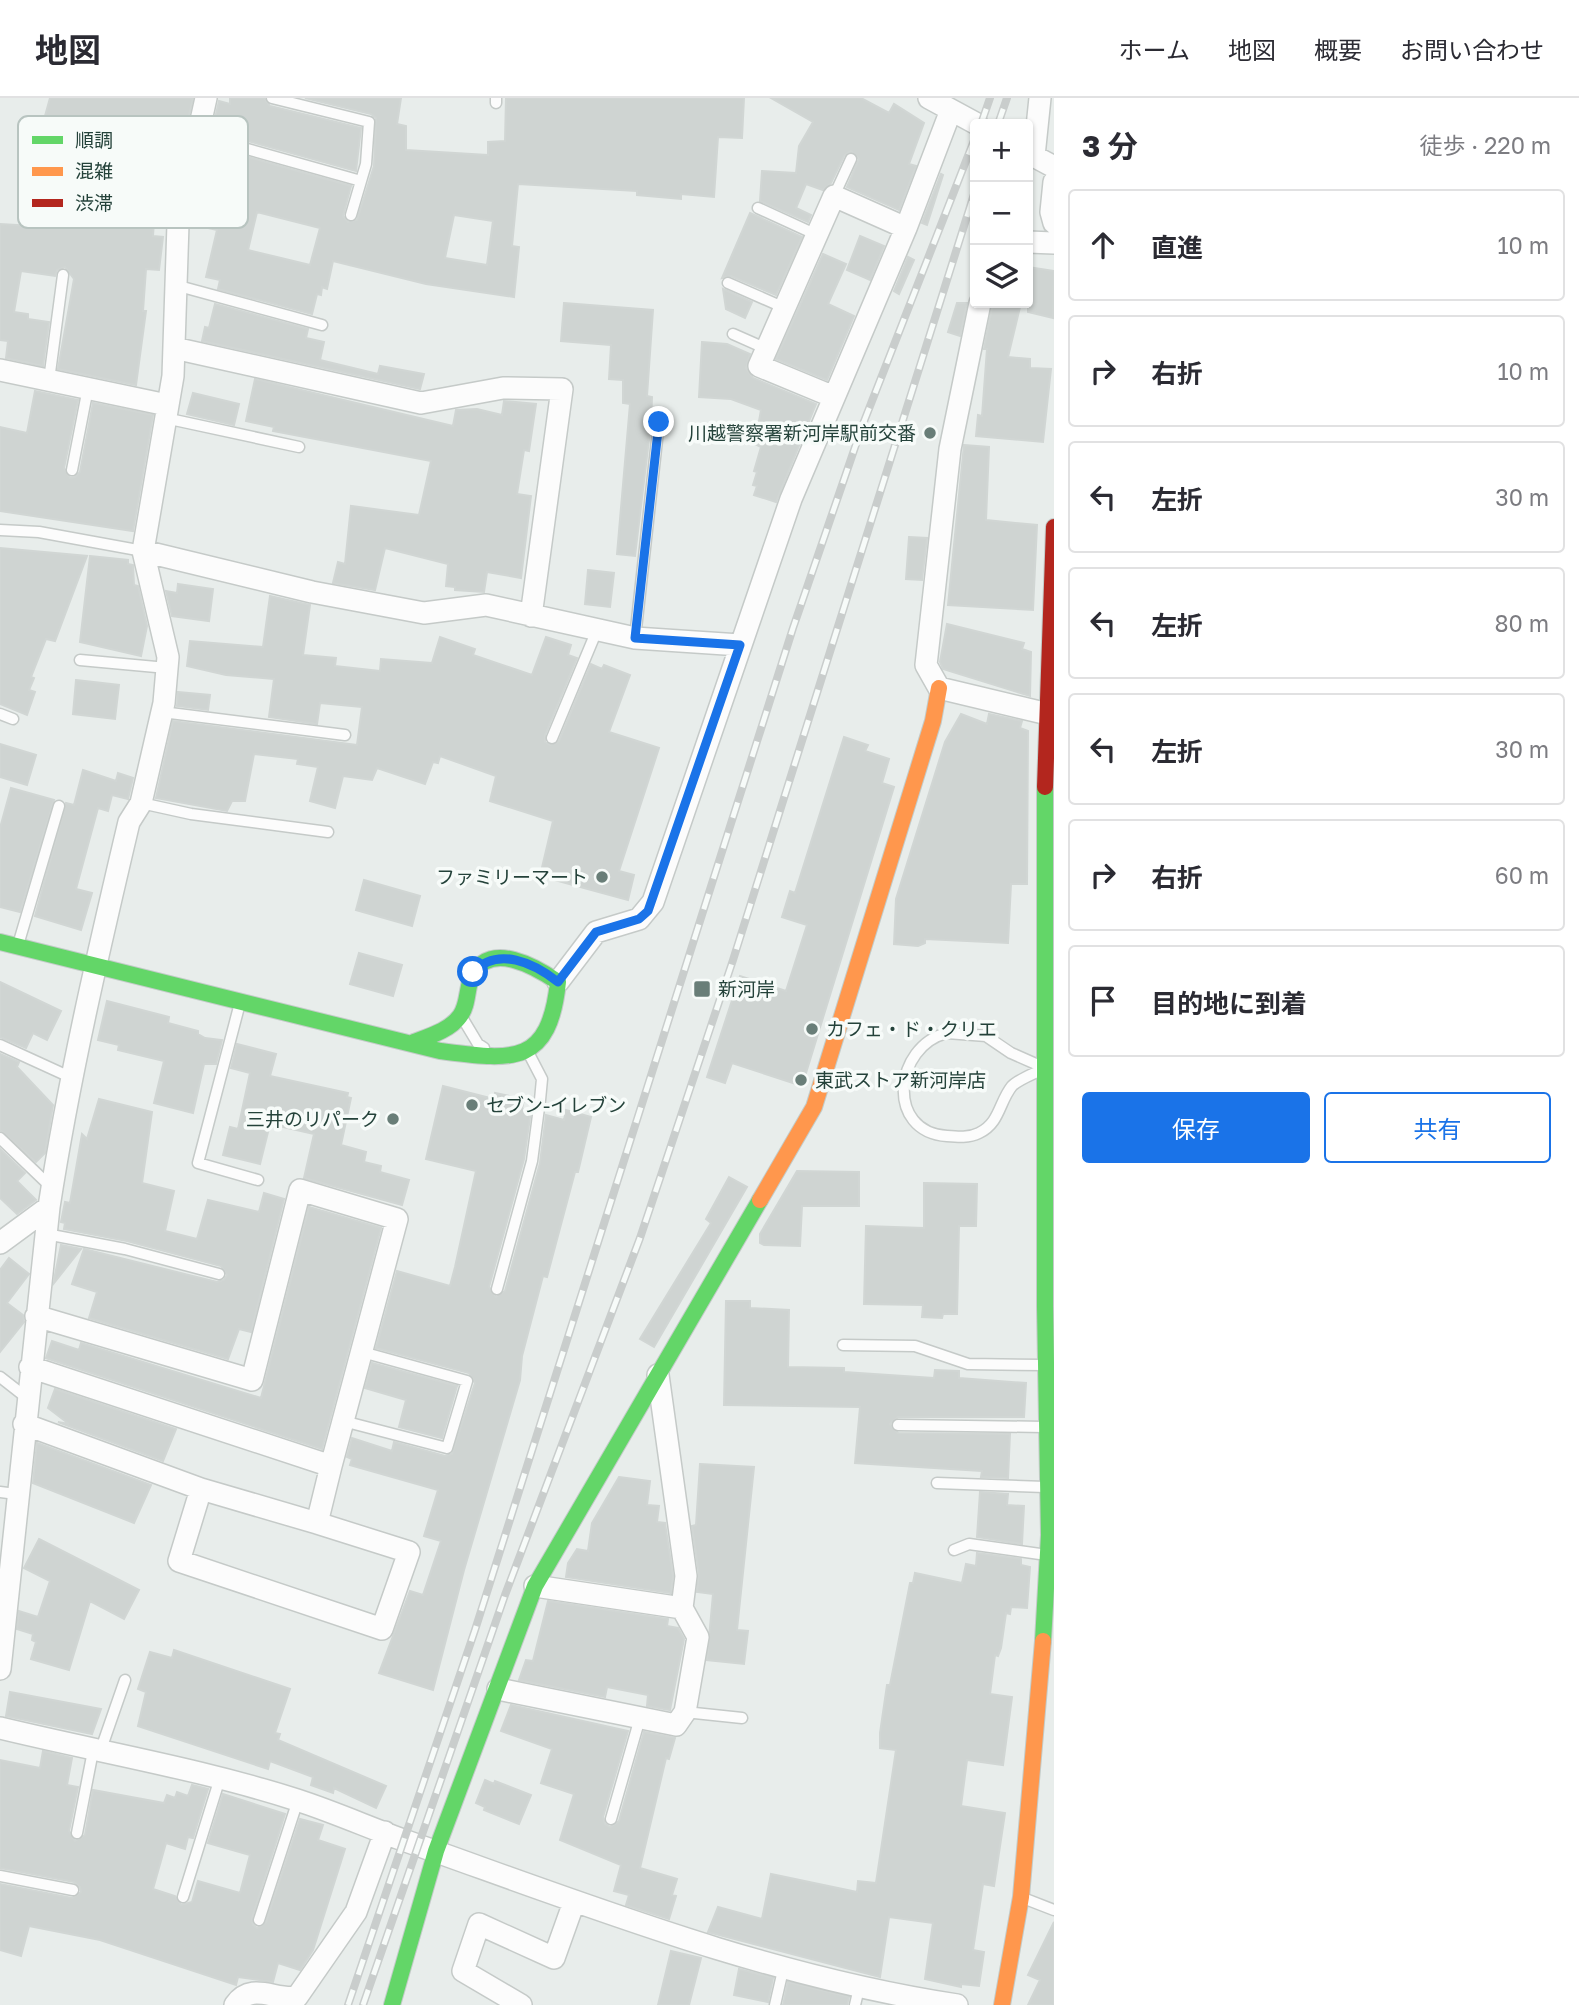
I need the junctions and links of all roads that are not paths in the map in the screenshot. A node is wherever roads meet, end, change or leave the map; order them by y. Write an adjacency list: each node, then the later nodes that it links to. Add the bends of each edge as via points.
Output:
1 (206, 98): 6 (street)
2 (272, 98): 12 (lane, via 369,122)
3 (929, 98): 5 (street)
4 (1040, 98): 7 (street)
5 (963, 112): 19 (street)
6 (202, 116)
7 (1033, 142)
8 (248, 149): 12 (lane)
9 (1033, 155): 11 (street)
10 (851, 159): 14 (lane)
11 (1054, 167)
12 (361, 180): 16 (lane)
13 (1054, 182): 17 (street)
14 (834, 196): 19 (street); 20 (street)
15 (758, 208): 20 (lane)
16 (351, 215)
17 (1054, 223)
18 (178, 228): 25 (street)
19 (906, 228): 35 (street)
20 (817, 235): 26 (street)
21 (1033, 242): 22 (street)
22 (1054, 243)
23 (63, 275): 33 (lane)
24 (728, 283): 26 (lane)
25 (175, 285): 28 (lane); 30 (street)
26 (785, 308): 31 (street)
27 (978, 308): 49 (street, via 950,449 926,665)
28 (322, 325)
29 (733, 334): 31 (lane)
30 (174, 348): 36 (street); 43 (street, via 421,402 503,388 562,389)
31 (767, 349): 35 (street, via 760,366)
32 (0, 370): 33 (street)
33 (49, 380): 34 (street)
34 (88, 388): 36 (street); 39 (lane)
35 (834, 397): 46 (street, via 791,499)
36 (166, 411): 38 (lane); 42 (street)
37 (659, 422): 45 (lane)
38 (299, 447)
39 (72, 470)
40 (1054, 527): 52 (street)
41 (0, 530): 42 (lane, via 39,532)
42 (142, 551): 43 (street, via 424,613 486,605); 48 (street, via 156,599)
43 (531, 616): 44 (street)
44 (597, 630): 45 (street); 55 (lane)
45 (635, 638): 46 (street)
46 (740, 645): 64 (street, via 648,911 639,919 596,932)
47 (80, 660): 48 (lane)
48 (167, 668): 50 (street)
49 (939, 688): 52 (street); 86 (street, via 933,721 814,1107)
50 (162, 712): 54 (lane); 57 (street)
51 (0, 714): 53 (lane)
52 (1048, 714): 56 (street)
53 (13, 719)
54 (345, 735)
55 (552, 738)
56 (1049, 752): 60 (street)
57 (141, 803): 59 (lane); 63 (street, via 129,821)
58 (59, 806): 62 (lane)
59 (328, 832)
60 (1051, 868): 71 (street)
61 (0, 942): 62 (street)
62 (18, 946): 63 (street)
63 (95, 966): 65 (street); 72 (street)
64 (558, 982): 66 (street, via 541,968 513,959 482,963 473,972); 69 (street, via 557,1013 541,1044)
65 (240, 1000): 67 (street); 74 (lane, via 198,1163)
66 (461, 1015): 67 (street); 70 (lane, via 478,1044)
67 (414, 1042): 70 (street, via 440,1051)
68 (0, 1045): 72 (lane)
69 (527, 1051): 70 (street); 79 (lane, via 542,1079 540,1100 532,1161)
70 (498, 1056)
71 (1050, 1069): 71 (lane, via 1013,1086 991,1126 962,1138 936,1136 922,1129 903,1104 902,1086 910,1062 920,1045 933,1036 986,1036); 80 (street)
72 (70, 1077): 75 (street)
73 (0, 1138): 75 (lane)
74 (258, 1180)
75 (51, 1197): 76 (street); 77 (street)
76 (46, 1234): 78 (lane); 81 (street)
77 (0, 1243)
78 (219, 1274)
79 (497, 1289)
80 (1049, 1306): 84 (street)
81 (36, 1316): 83 (street, via 252,1380 300,1190 397,1219); 85 (street)
82 (843, 1345): 84 (lane, via 915,1346 968,1364)
83 (362, 1352): 89 (street); 89 (lane, via 467,1381 447,1448)
84 (1046, 1365): 92 (street)
85 (30, 1367): 88 (street); 94 (street)
86 (657, 1375): 103 (street); 104 (street, via 686,1576)
87 (0, 1377): 88 (lane)
88 (27, 1398): 90 (street)
89 (343, 1421): 94 (street)
90 (24, 1424): 97 (street); 98 (street)
91 (898, 1424): 92 (lane)
92 (1047, 1427): 93 (street)
93 (1051, 1465): 96 (street)
94 (331, 1466): 99 (street)
95 (937, 1483): 96 (lane)
96 (1048, 1487): 100 (street)
97 (201, 1489): 99 (street); 99 (street, via 178,1561 382,1629 409,1552)
98 (8, 1493): 105 (street)
99 (317, 1523)
100 (1052, 1536): 102 (street)
101 (954, 1550): 102 (lane, via 969,1544)
102 (1047, 1555): 122 (street, via 1038,1727)
103 (535, 1586): 104 (street); 107 (street)
104 (682, 1608): 108 (street, via 698,1637)
105 (0, 1669)
106 (125, 1680): 112 (lane)
107 (498, 1689): 109 (street); 118 (street)
108 (685, 1713): 109 (street, via 676,1725); 110 (lane)
109 (640, 1718): 115 (lane)
110 (742, 1718)
111 (0, 1728): 112 (street)
112 (97, 1752): 113 (street); 117 (lane)
113 (220, 1778): 114 (street); 121 (lane)
114 (298, 1800): 116 (street); 125 (lane)
115 (611, 1819)
116 (385, 1832): 118 (street); 128 (street, via 356,1912 297,1997 249,1993)
117 (77, 1833)
118 (436, 1851): 123 (street); 129 (street)
119 (0, 1876): 120 (lane)
120 (73, 1891)
121 (183, 1896)
122 (1021, 1896): 124 (lane); 133 (street)
123 (574, 1902): 126 (street); 130 (street, via 554,1958 479,1924 463,1971)
124 (1054, 1910)
125 (259, 1920)
126 (783, 1970): 127 (street); 131 (lane)
127 (857, 1997): 132 (street)
128 (235, 2005)
129 (392, 2005)
130 (521, 2005)
131 (775, 2005)
132 (957, 2005)
133 (1002, 2005)

